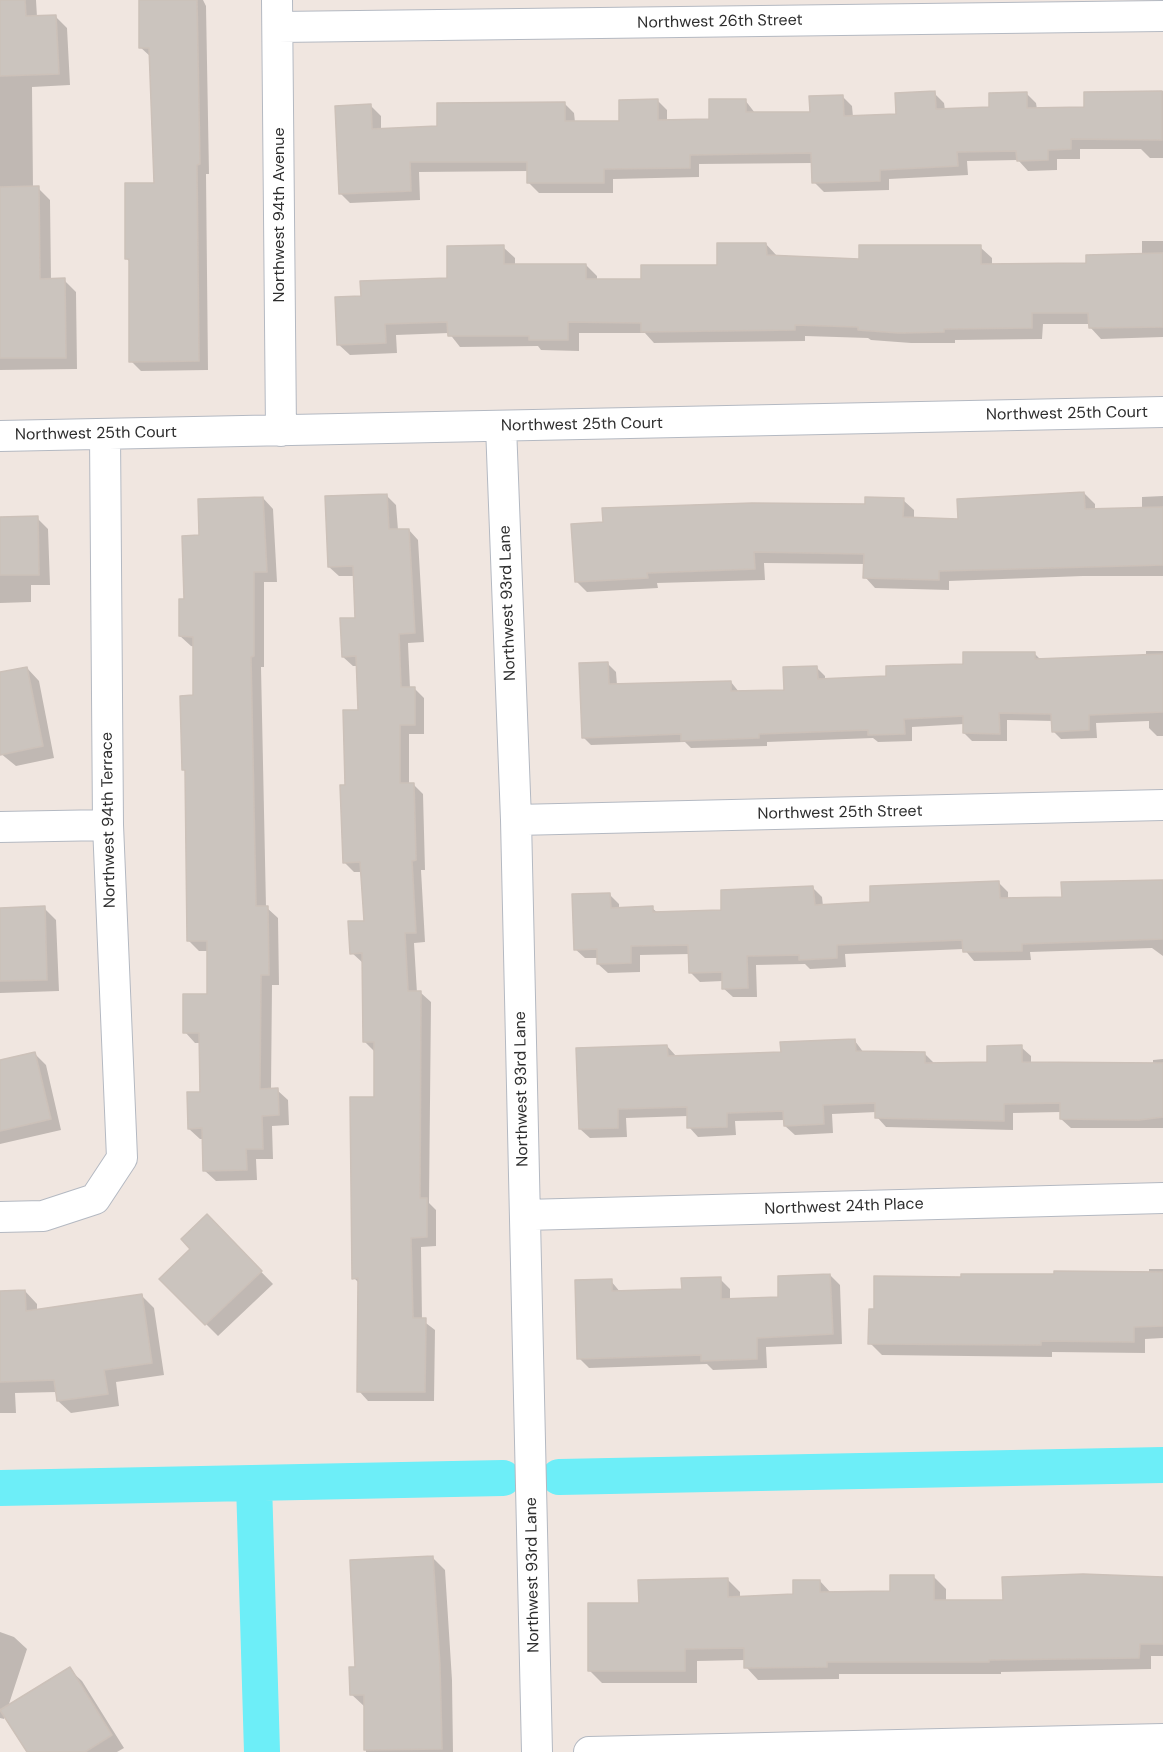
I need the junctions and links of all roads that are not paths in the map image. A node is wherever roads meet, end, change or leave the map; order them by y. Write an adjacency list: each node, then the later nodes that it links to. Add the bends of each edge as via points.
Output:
1 (278, 14): 2 (street, Northwest 26th Street); 5 (street, Northwest 94th Avenue)
2 (1163, 16)
3 (1163, 412): 4 (street, Northwest 25th Court)
4 (501, 426): 5 (street, Northwest 25th Court); 9 (street, Northwest 93rd Lane)
5 (281, 431): 6 (street, Northwest 25th Court)
6 (105, 434): 7 (street, Northwest 25th Court); 10 (street, Northwest 94th Terrace)
7 (0, 436)
8 (1163, 806): 9 (street, Northwest 25th Street)
9 (516, 820): 13 (street, Northwest 93rd Lane)
10 (108, 825): 11 (street); 14 (street, Northwest 94th Terrace, via 122,1158 95,1199 44,1216)
11 (0, 827)
12 (1163, 1198): 13 (street, Northwest 24th Place)
13 (525, 1215): 16 (street, Northwest 93rd Lane)
14 (0, 1217)
15 (1163, 1739): 17 (street)
16 (537, 1752)
17 (589, 1752)

